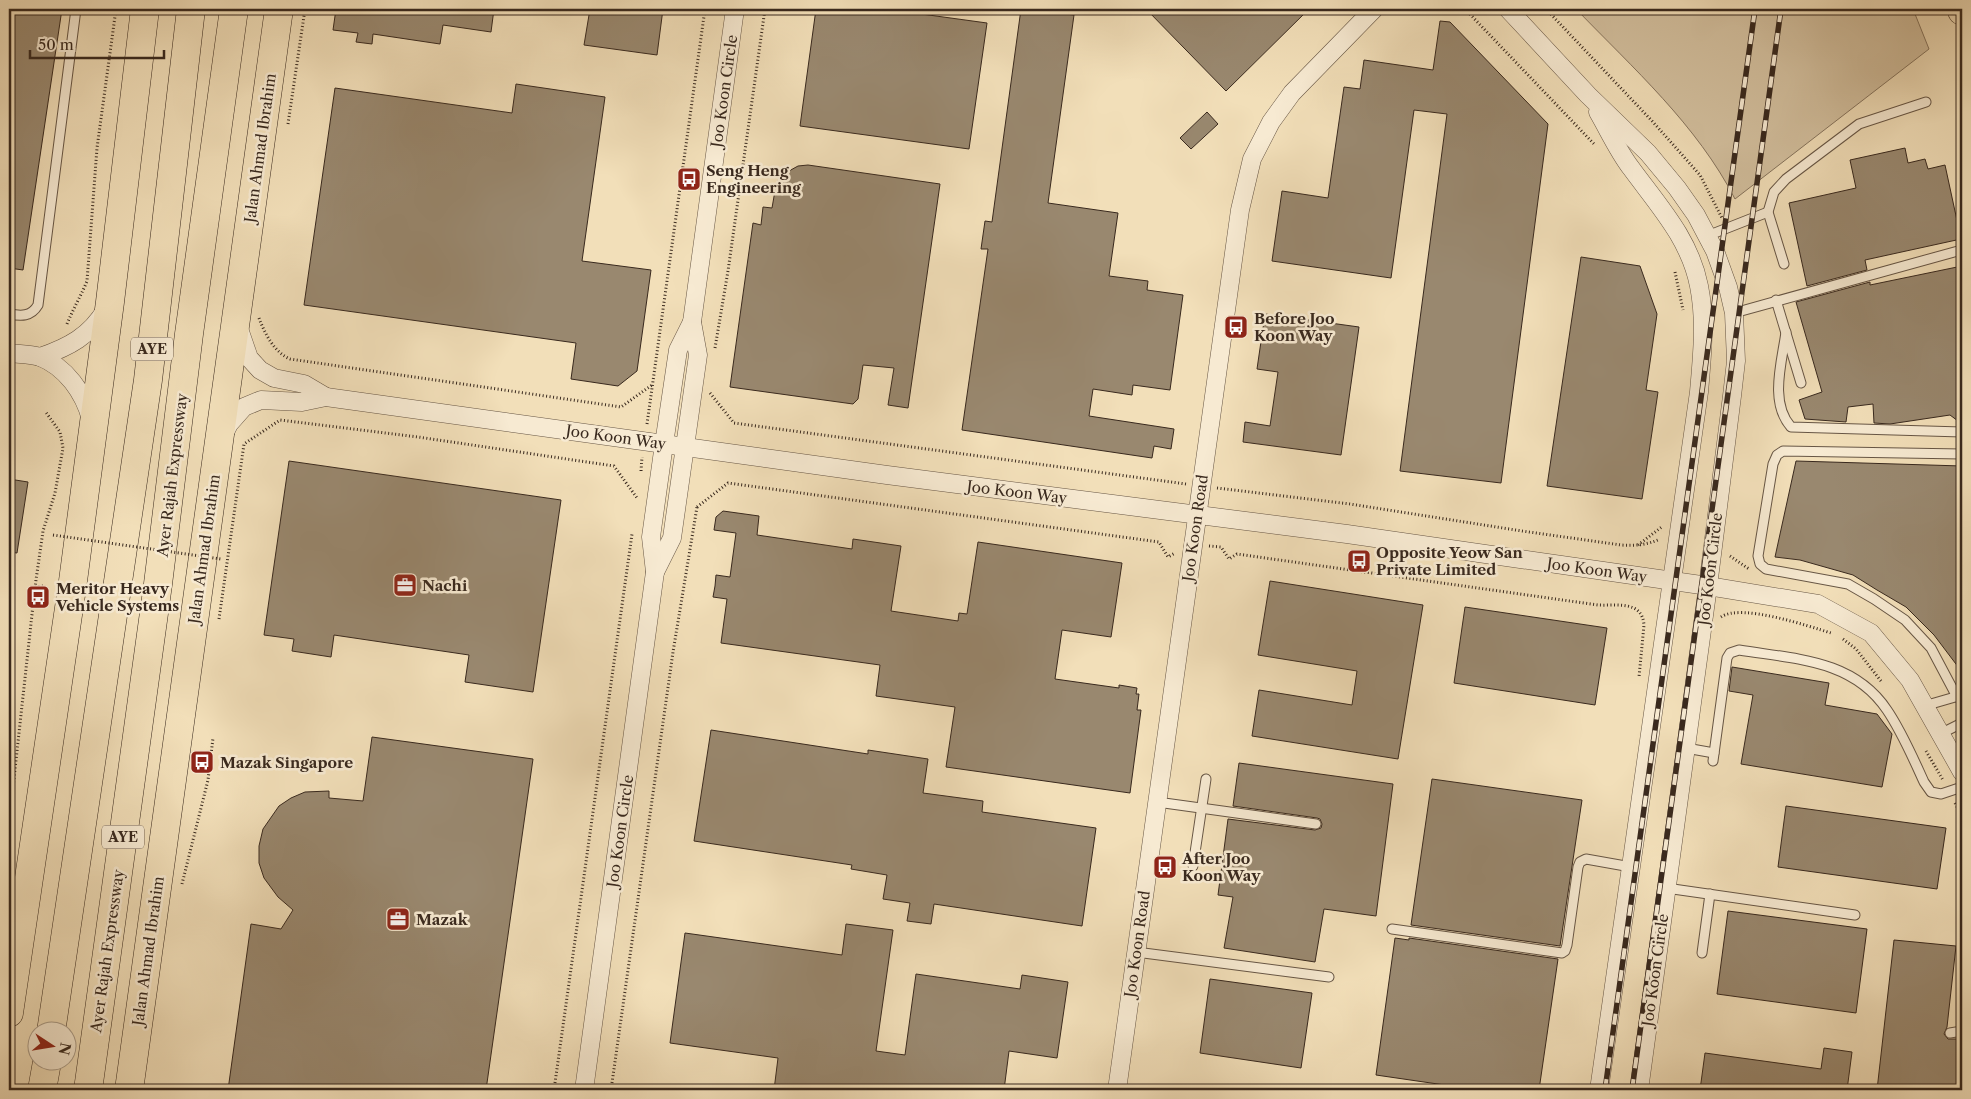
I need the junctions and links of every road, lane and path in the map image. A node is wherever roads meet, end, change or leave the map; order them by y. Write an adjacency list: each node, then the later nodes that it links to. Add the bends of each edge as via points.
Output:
1 (76, 9): 29 (lane, via 38,305 30,314)
2 (116, 9): 32 (path, via 96,148 87,281)
3 (145, 9): 25 (main road)
4 (191, 9): 96 (main road, AYE, via 148,380)
5 (234, 9): 16 (main road, Ayer Rajah Expressway / AYE)
6 (241, 9): 16 (main road)
7 (279, 9): 30 (main road, Jalan Ahmad Ibrahim)
8 (305, 9): 17 (path)
9 (705, 9): 37 (path)
10 (735, 9): 31 (street, Joo Koon Circle)
11 (1374, 9): 49 (street, Joo Koon Road, via 1292,93 1271,122 1252,159 1240,210)
12 (1465, 9): 18 (path)
13 (1508, 9): 14 (street, Joo Koon Circle)
14 (1588, 95): 20 (street, Joo Koon Circle, via 1648,153 1677,188); 61 (street, Joo Koon Circle, via 1630,166 1674,224 1694,265 1699,285 1703,345 1699,392)
15 (1926, 102): 19 (lane, via 1859,124 1786,179 1774,192)
16 (221, 107): 101 (main road, Ayer Rajah Expressway / AYE)
17 (286, 133)
18 (1595, 145)
19 (1768, 212): 20 (lane); 22 (lane)
20 (1708, 236): 27 (street, Joo Koon Circle, via 1723,269)
21 (1962, 252): 24 (lane)
22 (1784, 264)
23 (1674, 267): 28 (path)
24 (1776, 300): 27 (lane); 33 (lane)
25 (110, 302): 35 (street, via 98,322 71,345); 41 (main road)
26 (260, 310): 37 (path, via 259,319 265,332 281,355 290,359 621,407)
27 (1734, 312): 64 (street, Joo Koon Circle, via 1736,361)
28 (1684, 313)
29 (9, 314)
30 (236, 321): 39 (street, Joo Koon Way, via 249,358 260,370 274,378 304,384); 46 (main road, Jalan Ahmad Ibrahim)
31 (692, 322): 44 (street, Joo Koon Circle, via 678,350); 45 (street, Joo Koon Circle, via 698,355)
32 (65, 330)
33 (1786, 332): 36 (lane); 42 (lane, via 1778,394 1783,418 1791,427)
34 (9, 352): 35 (street)
35 (40, 357): 41 (street, via 58,368 80,390)
36 (1801, 383)
37 (652, 385): 43 (path)
38 (708, 391): 49 (path, via 734,423)
39 (326, 396): 43 (street, Joo Koon Way); 46 (street, Joo Koon Way, via 302,402 261,400 244,407)
40 (45, 411): 62 (path, via 60,432 63,448 55,493 43,531)
41 (93, 426): 95 (main road)
42 (1962, 432)
43 (644, 441): 44 (street, Joo Koon Way); 48 (path)
44 (664, 444): 45 (street, Joo Koon Way); 60 (street, Joo Koon Circle, via 651,537)
45 (685, 446): 54 (street, Joo Koon Way); 60 (street, Joo Koon Circle, via 672,538)
46 (218, 447): 102 (main road, Jalan Ahmad Ibrahim)
47 (1962, 454): 69 (lane, via 1783,451 1773,464 1758,556 1766,569 1848,584 1882,604 1905,620 1931,648)
48 (640, 479)
49 (1201, 486): 54 (street, Joo Koon Road); 58 (path, via 1350,504)
50 (638, 488): 51 (path)
51 (637, 498): 53 (path); 66 (path, via 614,466 280,420 244,444)
52 (697, 507): 57 (path, via 728,483 1158,542 1168,557)
53 (636, 508)
54 (1196, 514): 57 (street, Joo Koon Road); 61 (street, Joo Koon Way)
55 (633, 527): 103 (path)
56 (53, 535): 59 (path, bridge)
57 (1193, 544): 65 (path, via 1221,547 1229,559 1237,554 1598,605); 80 (street, Joo Koon Road)
58 (1636, 546): 58 (path, via 1662,538 1665,524)
59 (221, 559)
60 (655, 572): 104 (street, Joo Koon Circle)
61 (1672, 581): 64 (street, Joo Koon Way); 86 (street, Joo Koon Circle)
62 (35, 586): 63 (path); 83 (path)
63 (43, 586)
64 (1708, 586): 70 (street, Joo Koon Way, via 1818,604 1871,633 1910,680); 74 (street, Joo Koon Circle)
65 (1635, 607)
66 (219, 619)
67 (1716, 620): 68 (path, via 1735,612 1774,617 1836,634 1856,650)
68 (1883, 684)
69 (1960, 696): 70 (lane)
70 (1924, 706): 72 (street, Joo Koon Way)
71 (1962, 723): 72 (lane)
72 (1940, 734): 76 (street, Joo Koon Way)
73 (213, 738): 87 (path, via 208,780)
74 (1686, 748): 79 (lane, via 1713,757 1730,653 1739,650 1815,662 1844,672 1867,687 1887,710 1931,792); 88 (street, Joo Koon Circle)
75 (1926, 750): 79 (path)
76 (1962, 772)
77 (1206, 779): 81 (lane)
78 (1962, 787): 79 (lane)
79 (1950, 793): 82 (path)
80 (1157, 802): 81 (lane); 92 (street, Joo Koon Road)
81 (1201, 808): 84 (lane); 85 (lane)
82 (1962, 816)
83 (9, 824)
84 (1316, 824)
85 (1193, 866)
86 (1631, 867): 91 (lane, via 1586,859 1580,862 1567,945 1562,953); 106 (street, Joo Koon Circle)
87 (182, 888)
88 (1666, 888): 89 (lane); 107 (street, Joo Koon Circle)
89 (1710, 894): 90 (lane); 93 (lane)
90 (1854, 915)
91 (1392, 929)
92 (1136, 952): 94 (lane); 105 (street, Joo Koon Road)
93 (1702, 953)
94 (1329, 977)
95 (9, 1013)
96 (52, 1022)
97 (1962, 1032): 98 (lane)
98 (1950, 1034)
99 (45, 1072): 100 (main road)
100 (42, 1090)
101 (88, 1090)
102 (129, 1090)
103 (554, 1090)
104 (584, 1090)
105 (1117, 1090)
106 (1598, 1090)
107 (1639, 1090)

